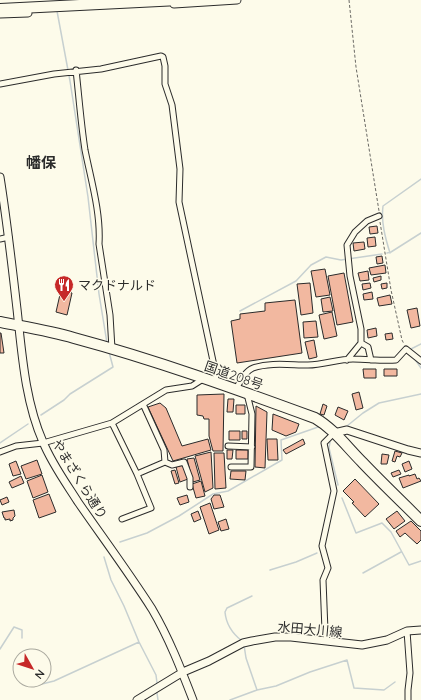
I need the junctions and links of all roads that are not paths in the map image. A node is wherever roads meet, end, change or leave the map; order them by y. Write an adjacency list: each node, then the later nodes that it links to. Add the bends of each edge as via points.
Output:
1 (120, 0): 4 (highway)
2 (179, 0): 4 (highway)
3 (237, 0): 5 (main road)
4 (0, 8)
5 (0, 14)
6 (76, 70): 7 (street); 15 (street, via 110,315); 20 (street, via 101,69 163,57 165,84 172,105 180,169 179,202 216,375)
7 (0, 84)
8 (0, 177): 10 (main road, やまざくら通り)
9 (379, 216): 14 (street, via 367,221 346,245 362,330)
10 (9, 237): 11 (street); 13 (main road, やまざくら通り)
11 (0, 239)
12 (0, 322): 13 (highway, 国道208号)
13 (19, 326): 15 (highway, 国道208号); 26 (main road, やまざくら通り, via 29,397)
14 (361, 343): 16 (street); 17 (street, via 368,347)
15 (108, 348): 19 (highway, 国道208号)
16 (347, 360): 17 (street); 21 (street, via 252,368)
17 (370, 360): 18 (street, via 396,360 406,349)
18 (421, 361)
19 (204, 378): 20 (highway, 国道208号); 23 (street, via 192,386 166,390)
20 (215, 382): 21 (highway, 国道208号)
21 (236, 389): 22 (highway, 国道208号)
22 (247, 393): 25 (highway, 国道208号, via 316,418); 28 (street, via 252,414)
23 (143, 404): 24 (street); 31 (street, via 164,450)
24 (112, 423): 26 (street); 33 (street)
25 (334, 433): 30 (main road, via 347,430); 36 (highway, 国道208号); 39 (street, via 324,443 334,491 322,546 328,568 323,580 324,631)
26 (43, 442): 29 (street, via 16,446); 40 (main road, やまざくら通り, via 57,470 152,609)
27 (228, 446): 28 (street)
28 (252, 447): 32 (street, via 251,467)
29 (0, 452)
30 (421, 453)
31 (165, 462): 33 (street); 34 (street, via 172,465 184,462 190,478)
32 (231, 467)
33 (137, 474): 35 (street, via 151,508)
34 (190, 487)
35 (122, 519)
36 (421, 521)
37 (421, 630): 38 (main road, 水田大川線)
38 (407, 631): 39 (main road, 水田大川線, via 387,640 362,645); 43 (street, via 410,673)
39 (327, 640): 40 (main road, 水田大川線, via 286,637 243,643)
40 (183, 672): 41 (main road, 水田大川線); 42 (main road, やまざくら通り)
41 (137, 700)
42 (193, 700)
43 (408, 700)

